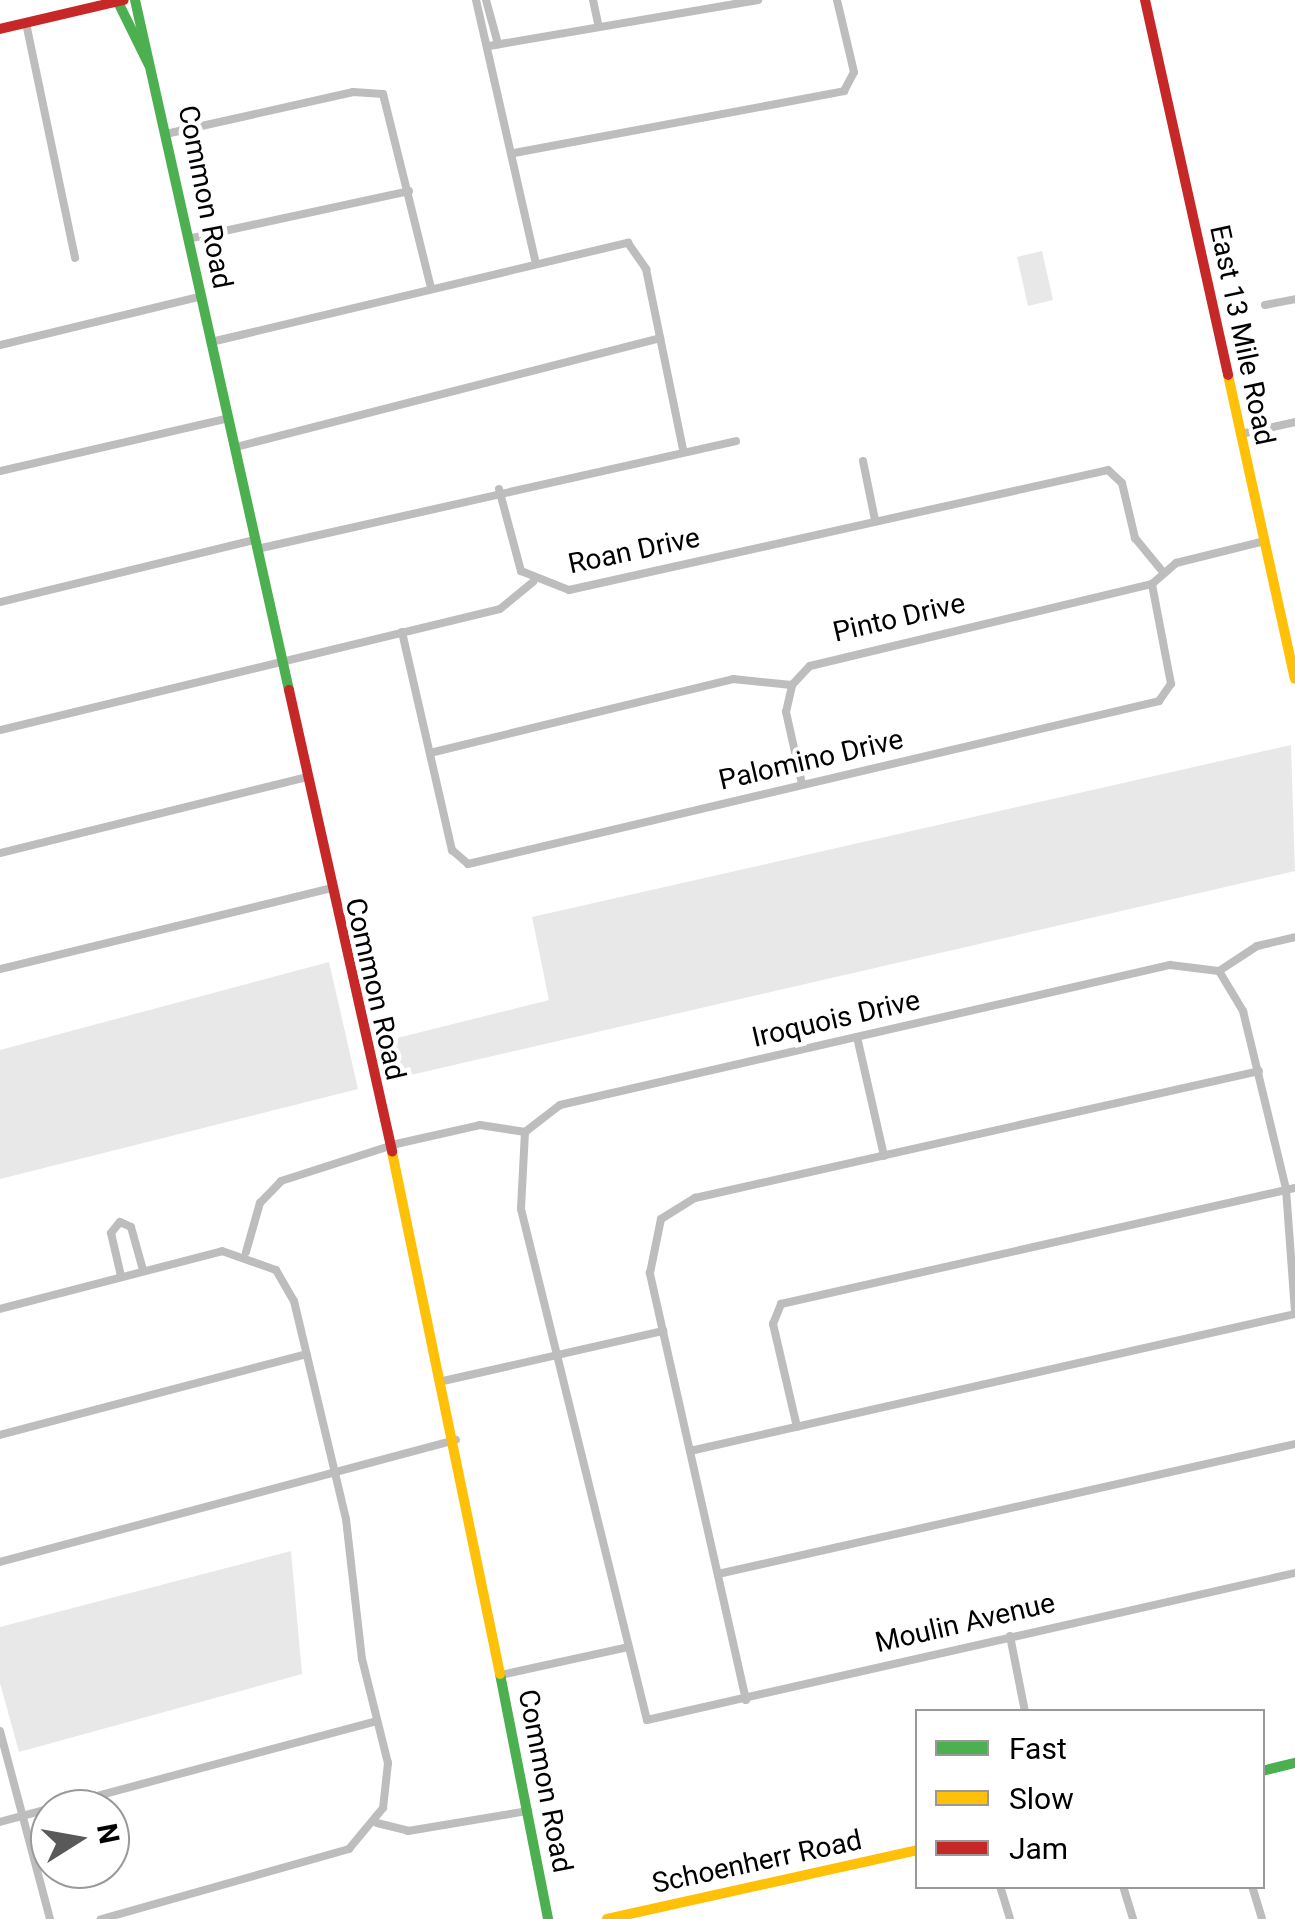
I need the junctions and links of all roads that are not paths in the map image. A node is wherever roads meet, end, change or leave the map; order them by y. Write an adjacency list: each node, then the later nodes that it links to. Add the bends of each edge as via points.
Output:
1 (135, 0): 14 (street, Common Road)
2 (476, 0): 13 (street)
3 (486, 0): 13 (street)
4 (592, 0): 11 (street)
5 (758, 0): 9 (street)
6 (837, 0): 16 (street, via 852,86)
7 (1145, 0): 30 (street, East 13 Mile Road)
8 (120, 1): 10 (street); 14 (street, Common Road)
9 (708, 5): 11 (street)
10 (26, 23): 12 (street); 19 (street)
11 (598, 24): 13 (street)
12 (0, 29)
13 (494, 45): 16 (street)
14 (152, 70): 15 (street, Common Road)
15 (170, 132): 17 (street, via 376,92 390,106); 18 (street, Common Road)
16 (514, 153): 20 (street)
17 (409, 191): 18 (street); 21 (street)
18 (192, 238): 22 (street, Common Road)
19 (75, 258)
20 (536, 258): 21 (street); 25 (street, via 634,245)
21 (432, 288): 26 (street, via 358,314)
22 (202, 296): 26 (street, Common Road); 27 (street)
23 (1295, 299): 24 (street)
24 (1265, 305)
25 (660, 338): 32 (street); 33 (street)
26 (211, 342): 28 (street, Common Road)
27 (0, 345)
28 (229, 418): 32 (street, Common Road); 35 (street)
29 (1295, 422): 30 (street)
30 (1241, 434): 38 (street, East 13 Mile Road)
31 (736, 441): 33 (street)
32 (236, 447): 39 (street, Common Road)
33 (683, 450): 36 (street)
34 (863, 461): 37 (street)
35 (0, 471)
36 (499, 488): 39 (street); 41 (street, via 513,554)
37 (875, 520): 40 (street, Roan Drive, via 1114,472 1136,538); 41 (street, Roan Drive, via 579,588)
38 (1265, 541): 40 (street); 46 (street, East 13 Mile Road)
39 (256, 545): 43 (street); 45 (street, Common Road)
40 (1163, 572): 42 (street)
41 (533, 582): 44 (street, Roan Drive, via 500,609)
42 (1152, 584): 47 (street, Pinto Drive, via 833,657); 51 (street, Palomino Drive, via 1169,694)
43 (0, 602)
44 (402, 632): 45 (street, Roan Drive); 49 (street)
45 (280, 660): 48 (street, Roan Drive); 50 (street, Common Road)
46 (1294, 672)
47 (792, 686): 49 (street, via 733,680); 51 (street, via 787,726)
48 (0, 730)
49 (430, 753): 51 (street, Palomino Drive, via 462,862)
50 (306, 777): 52 (street); 53 (street, Common Road)
51 (802, 784)
52 (0, 853)
53 (329, 889): 55 (street); 60 (street, Common Road)
54 (1295, 936): 56 (street, via 1251,948)
55 (0, 969)
56 (1219, 972): 57 (street, Iroquois Drive, via 1170,965); 58 (street, via 1240,1000)
57 (858, 1037): 59 (street, Iroquois Drive, via 560,1106); 61 (street)
58 (1259, 1070): 61 (street); 62 (street)
59 (524, 1132): 60 (street, via 476,1125); 71 (street, via 518,1188)
60 (389, 1150): 63 (street, via 281,1181 260,1203); 72 (street, Common Road)
61 (884, 1156): 69 (street, via 690,1200 658,1224 648,1256)
62 (1291, 1189): 68 (street); 73 (street, via 781,1304 773,1324)
63 (246, 1252): 64 (street); 70 (street, via 288,1284)
64 (143, 1270): 65 (street); 65 (street, via 131,1228 120,1222 111,1233)
65 (122, 1276): 67 (street)
66 (0, 1297): 67 (street)
67 (2, 1308)
68 (1295, 1313): 73 (street)
69 (663, 1331): 71 (street); 77 (street)
70 (306, 1354): 74 (street); 78 (street)
71 (556, 1356): 72 (street); 83 (street)
72 (443, 1381): 75 (street, Common Road)
73 (796, 1426): 77 (street)
74 (0, 1436)
75 (456, 1440): 78 (street); 84 (street, Common Road)
76 (1295, 1444): 81 (street)
77 (690, 1451): 81 (street)
78 (335, 1473): 79 (street); 87 (street)
79 (0, 1562)
80 (1295, 1573): 82 (street, Moulin Avenue)
81 (718, 1574): 85 (street)
82 (1010, 1636): 85 (street, Moulin Avenue); 86 (street)
83 (628, 1647): 84 (street); 85 (street, Moulin Avenue, via 647,1720)
84 (501, 1675): 91 (street, Common Road)
85 (746, 1700)
86 (1025, 1709)
87 (377, 1721): 92 (street); 94 (street, via 389,1782)
88 (0, 1731): 92 (street)
89 (1295, 1764): 90 (street)
90 (1265, 1770)
91 (528, 1811): 94 (street, via 408,1831); 101 (street, Common Road)
92 (22, 1816): 93 (street); 99 (street)
93 (0, 1822)
94 (377, 1822): 100 (street, via 333,1857)
95 (915, 1851): 102 (street, Schoenherr Road)
96 (1001, 1889): 103 (street)
97 (1123, 1889): 104 (street)
98 (1253, 1889): 105 (street)
99 (50, 1919)
100 (101, 1919)
101 (548, 1919)
102 (607, 1919)
103 (1010, 1919)
104 (1133, 1919)
105 (1262, 1919)

